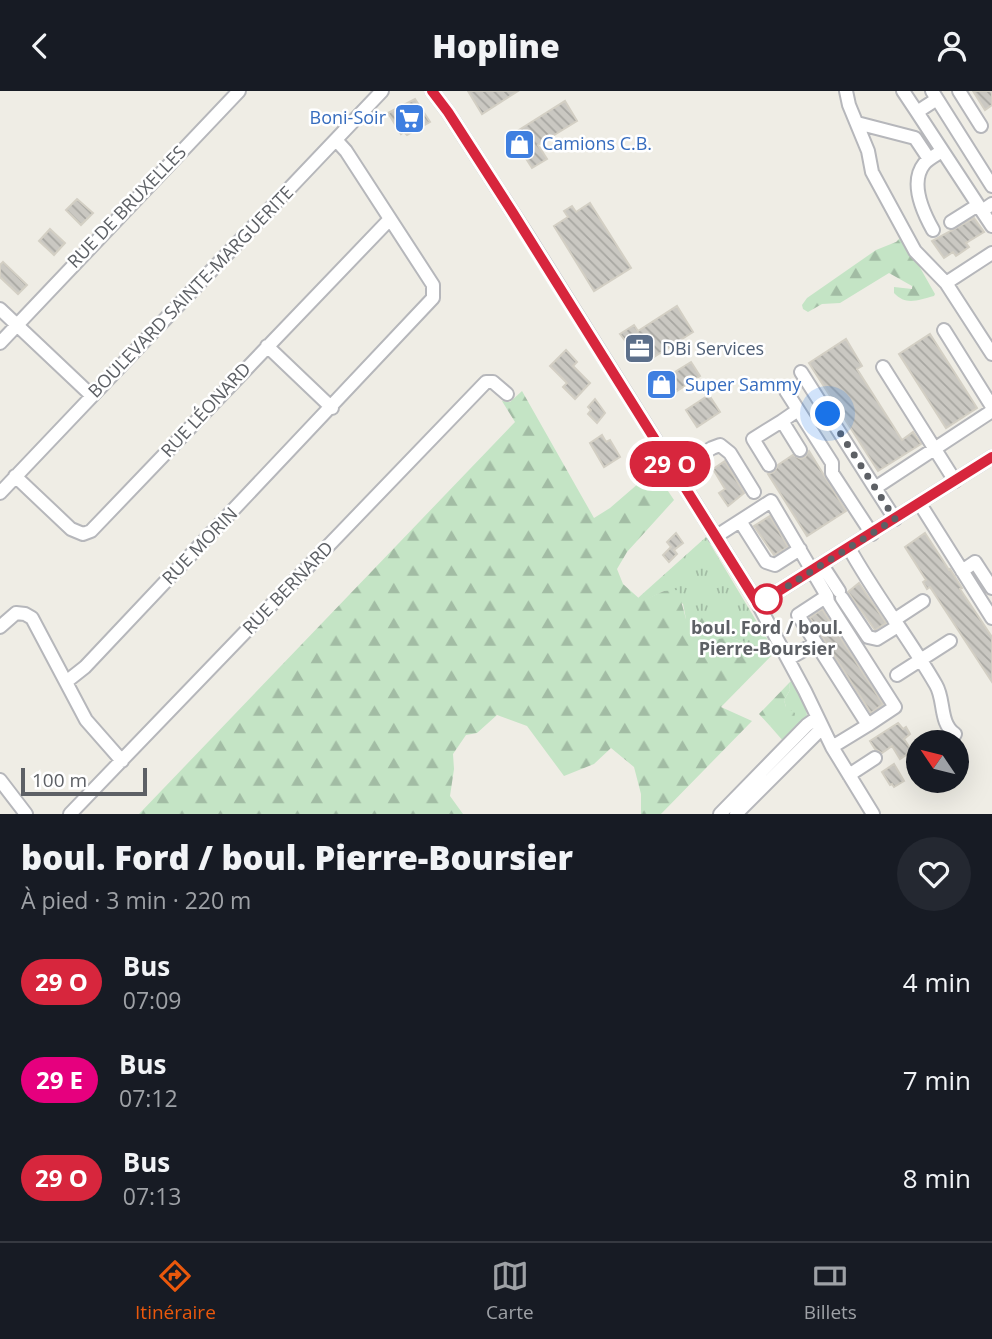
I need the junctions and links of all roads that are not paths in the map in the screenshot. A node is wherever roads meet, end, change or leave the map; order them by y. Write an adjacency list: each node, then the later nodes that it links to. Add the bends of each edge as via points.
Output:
1 (239, 91): 24 (street, RUE DE BRUXELLES)
2 (382, 91): 11 (street, BOULEVARD SAINTE-MARGUERITE)
3 (432, 91): 41 (street)
4 (846, 91): 9 (street)
5 (903, 91): 8 (street)
6 (959, 91): 10 (street)
7 (933, 93): 8 (street); 15 (street)
8 (917, 112): 12 (street)
9 (857, 123): 14 (street, via 915,138); 22 (street, via 872,172 915,251)
10 (981, 126)
11 (336, 140): 18 (street, RUE MORIN); 33 (street, BOULEVARD SAINTE-MARGUERITE)
12 (942, 151): 14 (street); 17 (street)
13 (992, 158): 15 (street)
14 (929, 159): 20 (street, via 921,169 919,188 923,213)
15 (979, 166): 16 (street)
16 (990, 180)
17 (985, 215): 19 (street)
18 (390, 219): 27 (street, RUE LÉONARD); 34 (street, RUE MORIN, via 433,285 434,295)
19 (951, 222)
20 (933, 230)
21 (992, 253): 22 (street)
22 (946, 283): 28 (street)
23 (0, 309): 24 (street)
24 (17, 324): 26 (street, RUE DE BRUXELLES); 33 (street)
25 (944, 330): 37 (street, via 992,411)
26 (0, 343)
27 (267, 346): 34 (street); 42 (street, RUE LÉONARD, via 91,531 83,534 71,529)
28 (992, 354)
29 (883, 367): 37 (street)
30 (802, 372): 44 (street)
31 (786, 391): 35 (street)
32 (507, 394): 74 (street, RUE BERNARD, via 491,380 486,382)
33 (92, 396): 42 (street, BOULEVARD SAINTE-MARGUERITE)
34 (332, 408): 68 (street, RUE MORIN)
35 (798, 410): 36 (street); 50 (street)
36 (782, 421): 38 (street); 40 (street, via 753,439)
37 (935, 449): 43 (street); 44 (street)
38 (800, 450)
39 (992, 457): 43 (street)
40 (769, 465)
41 (674, 471): 45 (street, via 720,445); 51 (street)
42 (15, 477): 46 (street, BOULEVARD SAINTE-MARGUERITE)
43 (955, 481): 47 (street)
44 (875, 488): 48 (street)
45 (754, 492)
46 (0, 493)
47 (920, 504): 48 (street); 55 (street)
48 (895, 519): 50 (street)
49 (740, 521): 51 (street); 53 (street, via 766,562 775,565); 53 (street, via 771,501)
50 (872, 534): 52 (street)
51 (715, 537): 59 (street)
52 (849, 548): 54 (street); 61 (street)
53 (800, 549): 54 (street)
54 (817, 568): 57 (street); 59 (street)
55 (962, 571): 56 (street, via 975,562); 60 (street)
56 (992, 588)
57 (836, 595): 61 (street, via 868,637 877,639); 64 (street, via 798,615); 70 (street, via 828,602 895,707)
58 (923, 601): 61 (street)
59 (758, 604): 65 (street)
60 (992, 618)
61 (891, 626): 66 (street)
62 (0, 627): 68 (street, via 16,613 32,618)
63 (950, 641): 66 (street)
64 (816, 643): 65 (street); 70 (street)
65 (788, 659): 69 (street)
66 (920, 660): 67 (street); 71 (street, via 938,688)
67 (897, 675)
68 (66, 682): 74 (street, via 91,727)
69 (820, 723): 72 (street); 77 (street, via 807,725)
70 (868, 725): 72 (street)
71 (950, 730)
72 (832, 747): 75 (street)
73 (875, 758): 75 (street)
74 (121, 761): 79 (street, RUE BERNARD)
75 (849, 775): 81 (street)
76 (0, 780): 78 (street)
77 (735, 809): 80 (street)
78 (26, 814)
79 (71, 814)
80 (720, 814)
81 (873, 814)

